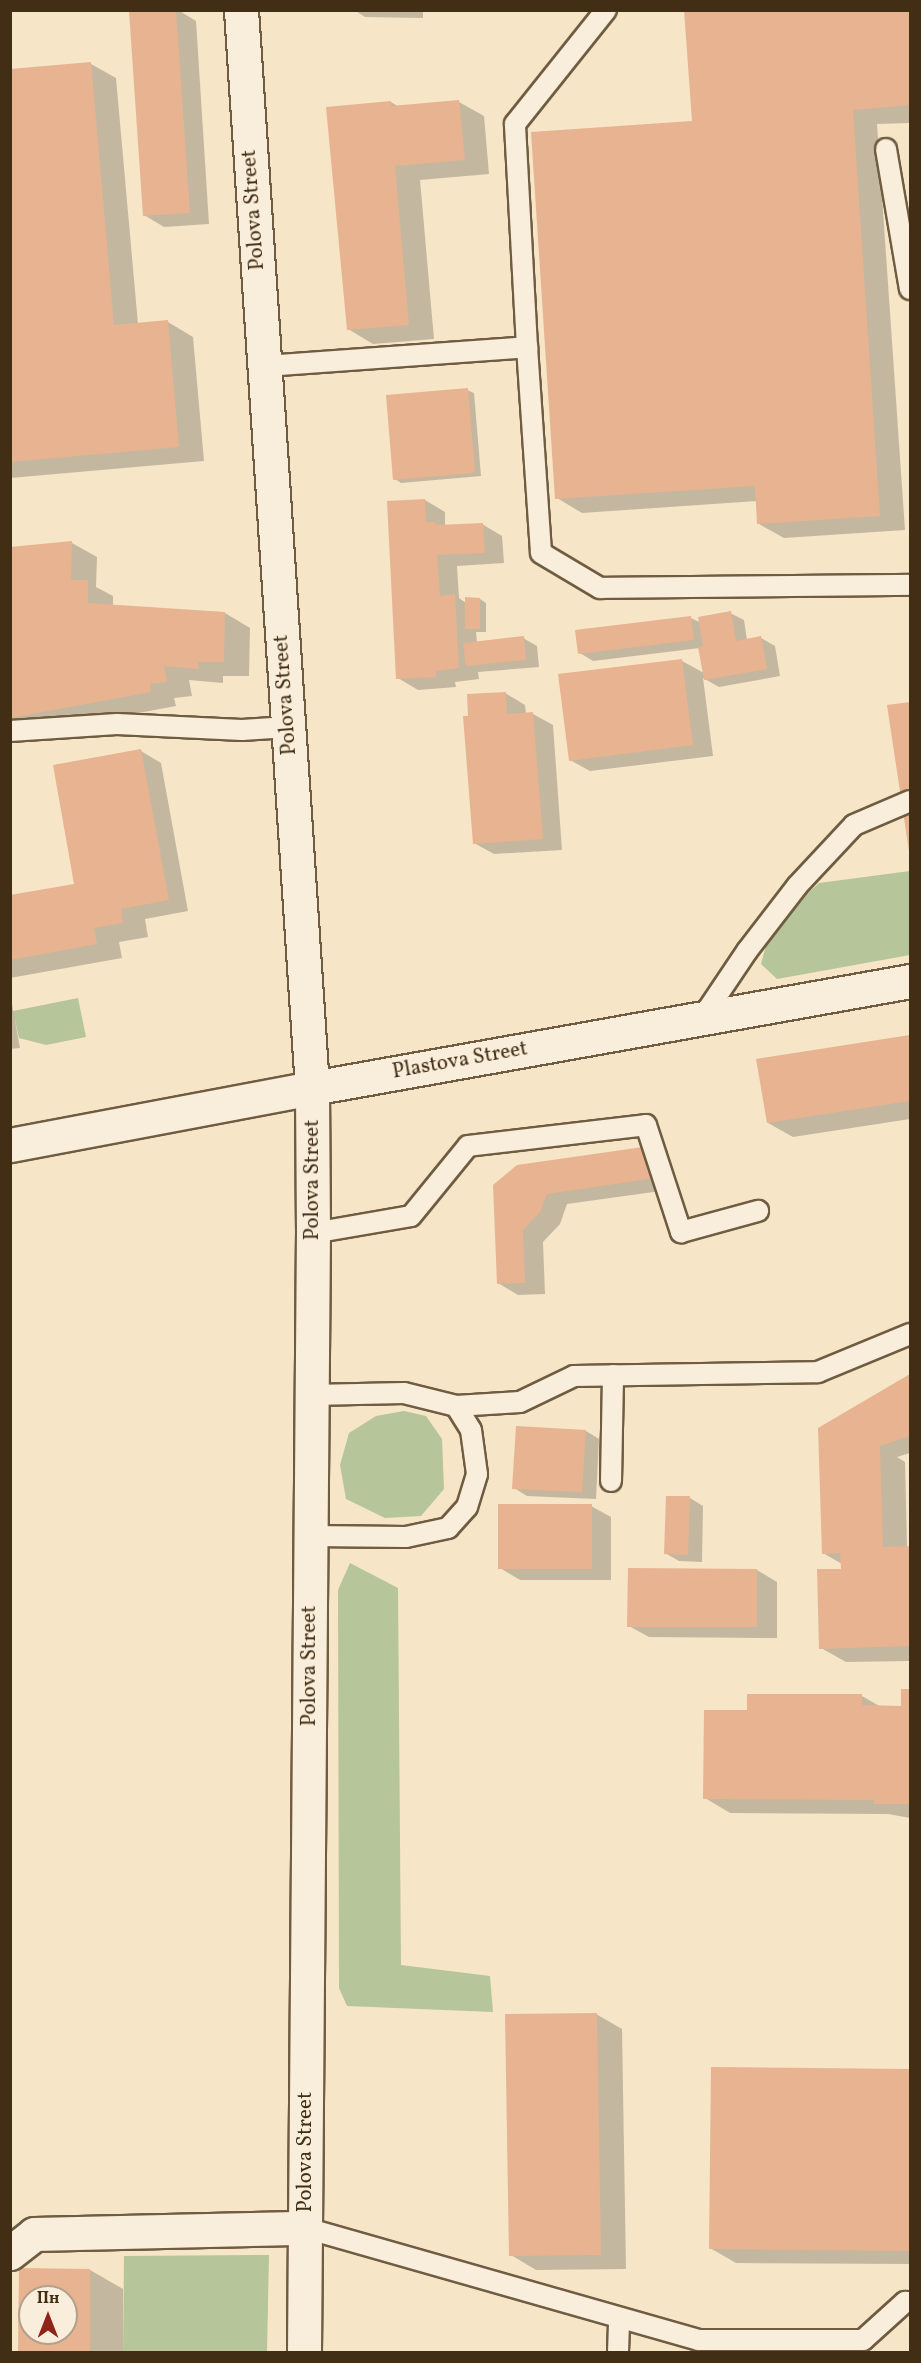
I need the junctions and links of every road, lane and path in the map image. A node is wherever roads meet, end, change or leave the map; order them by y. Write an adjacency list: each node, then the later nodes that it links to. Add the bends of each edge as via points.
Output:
1 (241, 10): 6 (street, Polova Street)
2 (606, 10): 5 (lane, via 515,124)
3 (886, 149): 4 (lane)
4 (910, 289)
5 (527, 347): 6 (lane); 7 (lane, via 541,553 600,588)
6 (265, 366): 8 (street, Polova Street)
7 (910, 585)
8 (288, 727): 9 (lane, via 242,730 117,724); 13 (street, Polova Street)
9 (10, 731)
10 (910, 801): 12 (lane, via 854,825 796,886)
11 (910, 981): 12 (street, Plastova Street)
12 (702, 1018): 13 (street, Plastova Street)
13 (312, 1088): 14 (street, Plastova Street); 16 (street, Polova Street)
14 (10, 1145)
15 (758, 1211): 16 (lane, via 681,1232 646,1125 468,1146 411,1216)
16 (313, 1233): 19 (street, Polova Street)
17 (910, 1334): 18 (lane, via 818,1372)
18 (613, 1375): 20 (lane, via 574,1376 520,1402); 21 (lane)
19 (312, 1395): 20 (lane, via 404,1393); 22 (street, Polova Street)
20 (456, 1406): 22 (lane, via 471,1430 477,1474 467,1507 448,1528 406,1537)
21 (611, 1481)
22 (311, 1536): 23 (street, Polova Street)
23 (306, 2228): 24 (street, via 34,2234); 26 (lane); 27 (street, Polova Street)
24 (10, 2253)
25 (910, 2302): 26 (lane, via 905,2302 862,2340 698,2340)
26 (619, 2318): 28 (lane)
27 (303, 2352)
28 (618, 2352)

